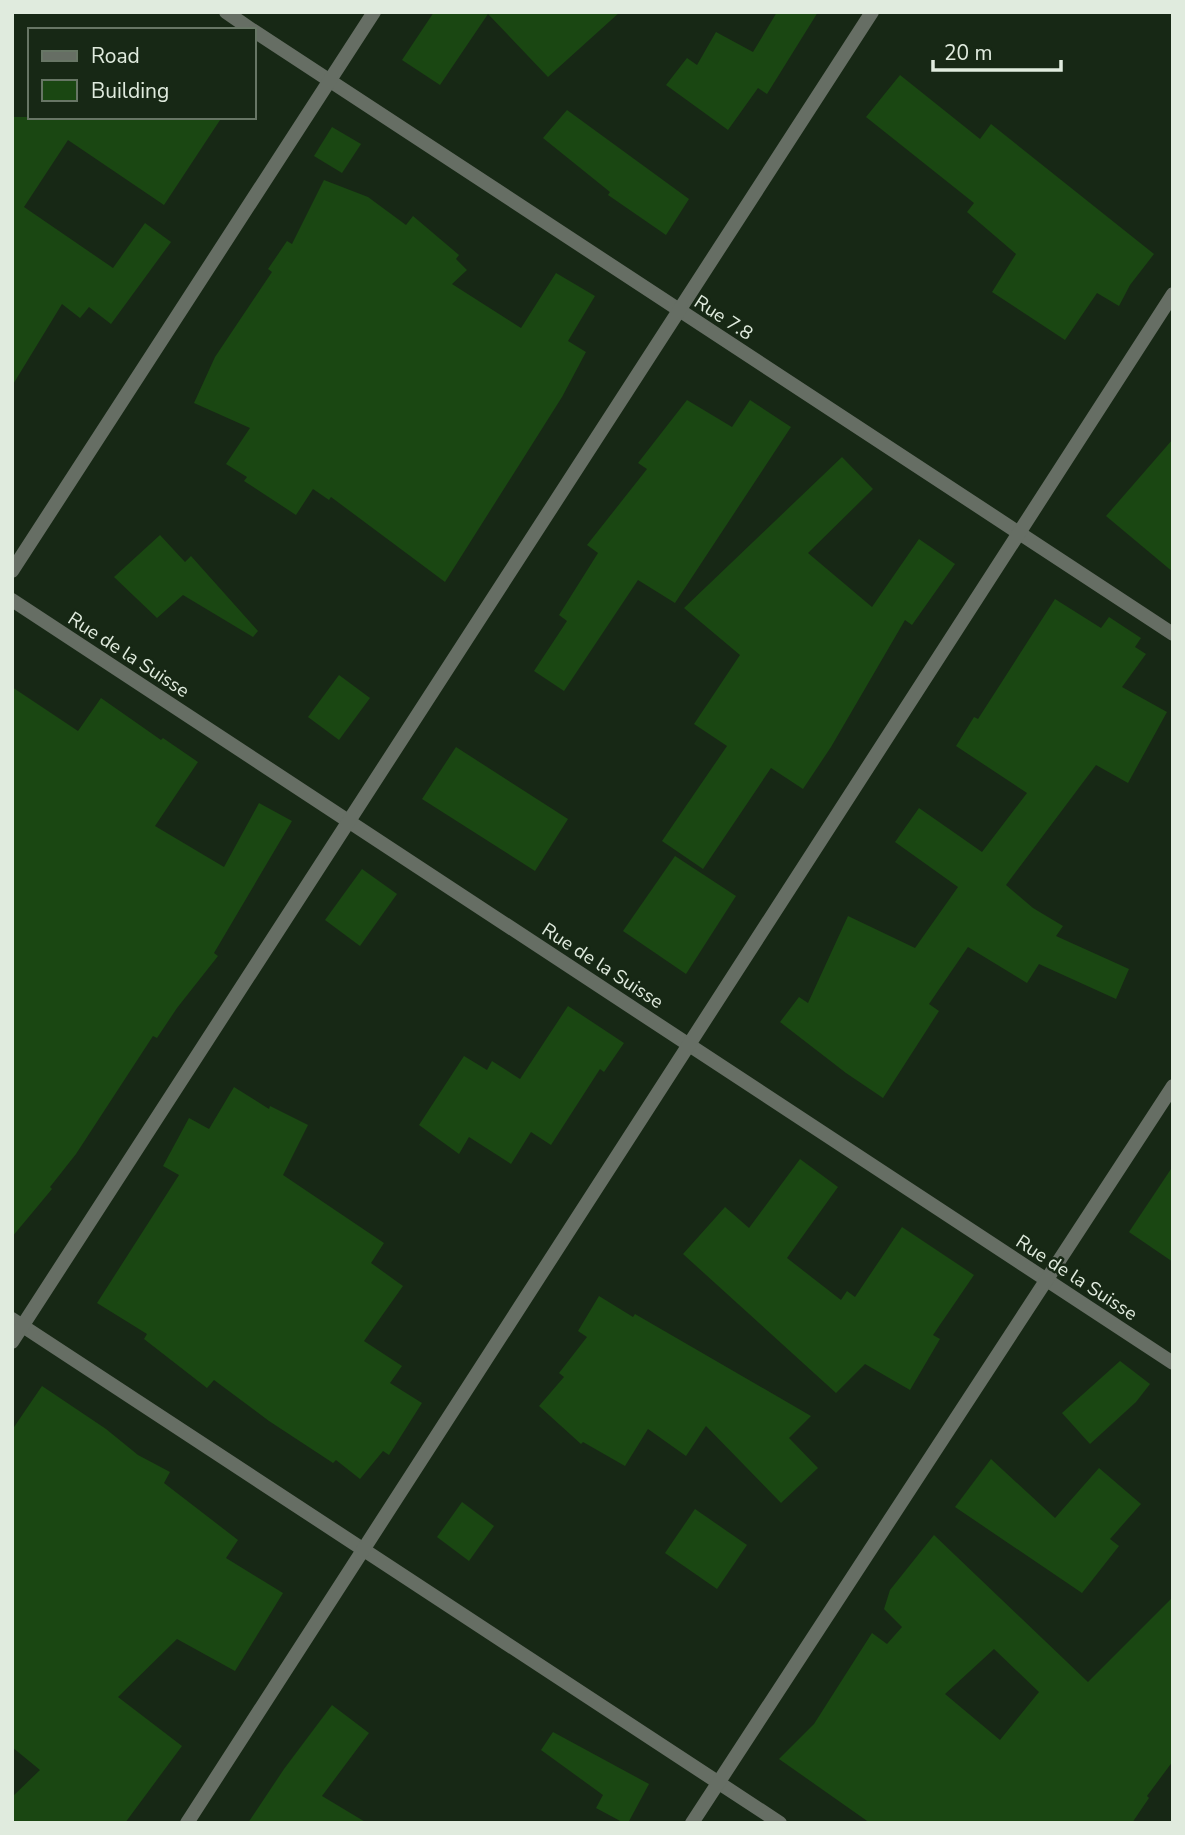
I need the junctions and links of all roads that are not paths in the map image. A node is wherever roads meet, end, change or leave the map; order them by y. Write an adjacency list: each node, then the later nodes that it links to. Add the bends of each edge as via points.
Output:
1 (226, 12): 4 (street, Rue 7.8)
2 (374, 12): 6 (street)
3 (872, 12): 8 (street)
4 (250, 28)
5 (256, 32): 6 (street, Rue 7.8)
6 (329, 80): 8 (street, Rue 7.8); 10 (street)
7 (1173, 294): 9 (street)
8 (680, 311): 9 (street, Rue 7.8); 13 (street)
9 (1019, 533): 12 (street, Rue 7.8); 14 (street)
10 (12, 571)
11 (12, 600): 13 (street, Rue de la Suisse)
12 (1173, 634)
13 (349, 821): 14 (street, Rue de la Suisse); 17 (street)
14 (689, 1044): 16 (street, Rue de la Suisse); 20 (street)
15 (1173, 1086): 16 (street)
16 (1046, 1280): 19 (street, Rue de la Suisse); 21 (street)
17 (18, 1322): 18 (street); 20 (street)
18 (12, 1342)
19 (1173, 1363)
20 (363, 1549): 21 (street); 22 (street)
21 (718, 1782): 23 (street); 24 (street)
22 (187, 1823)
23 (692, 1823)
24 (780, 1823)

